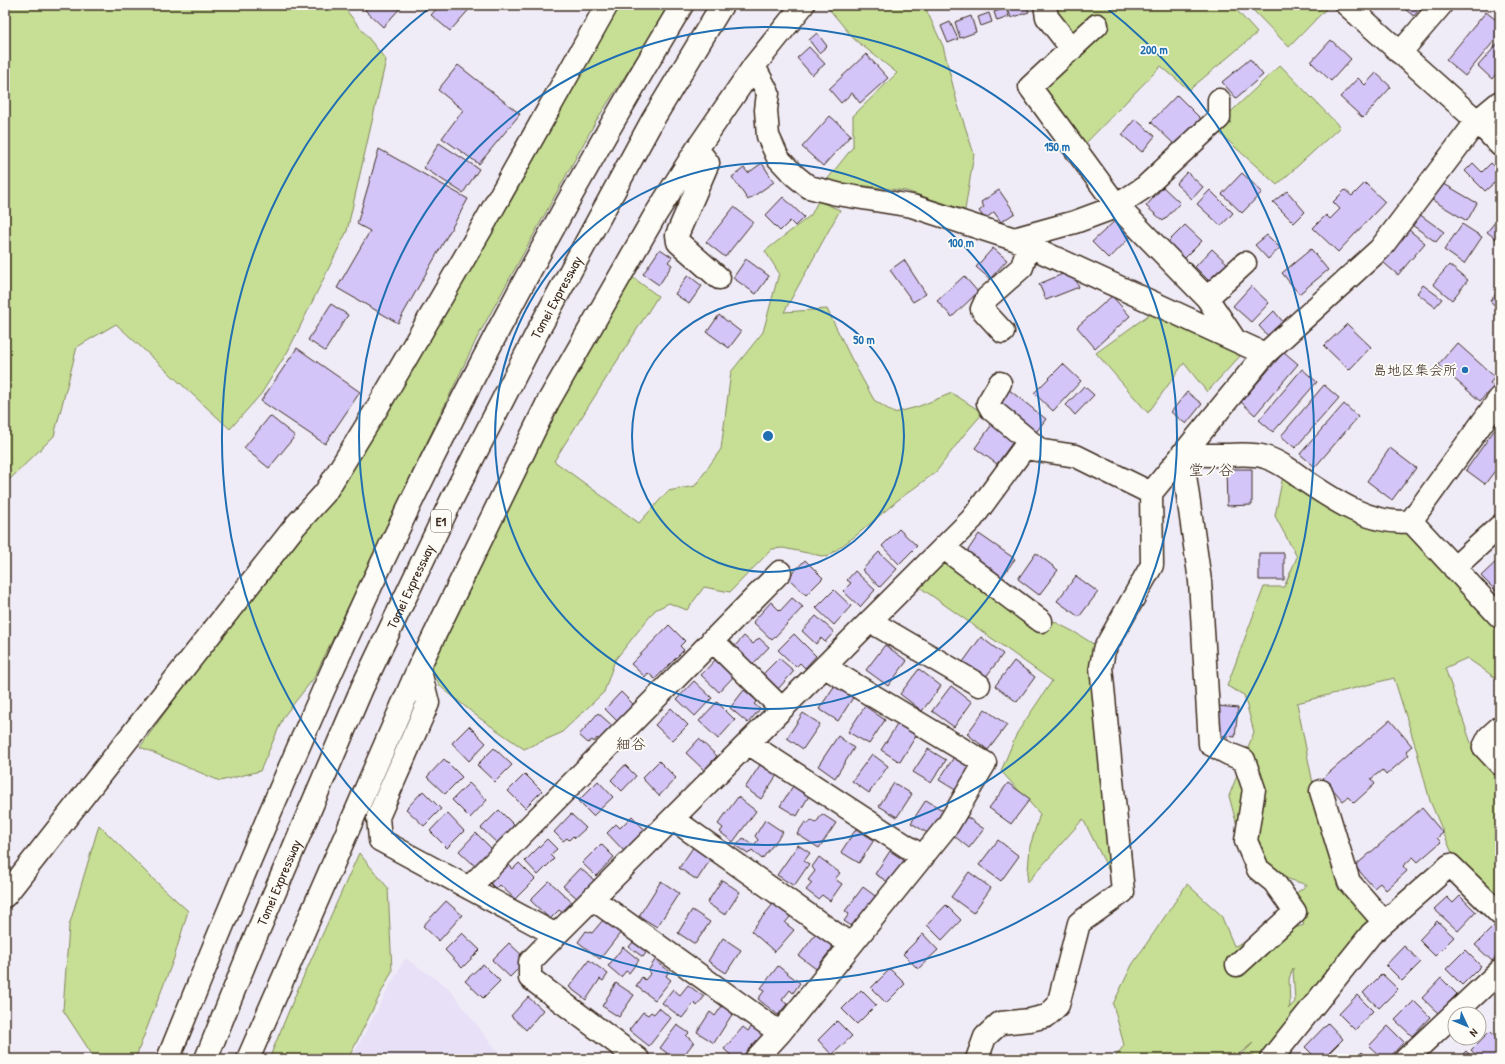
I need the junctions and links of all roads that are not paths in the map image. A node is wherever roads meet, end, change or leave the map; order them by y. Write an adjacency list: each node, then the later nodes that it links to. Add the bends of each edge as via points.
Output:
1 (607, 5): 50 (main road, via 483,226 325,493 296,525)
2 (682, 5): 59 (main road, via 626,96 514,301 413,499 331,673 212,948)
3 (722, 5): 60 (main road, Tomei Expressway / E1, via 645,135 539,329 453,497 362,688)
4 (803, 5): 11 (main road)
5 (1045, 5): 9 (main road, via 1047,17)
6 (1347, 5): 10 (main road)
7 (1441, 5): 10 (main road)
8 (1097, 25): 9 (main road)
9 (1072, 49): 17 (main road, via 1030,87)
10 (1400, 53): 14 (main road)
11 (754, 66): 16 (main road); 18 (main road, via 768,93 768,136 778,158 809,187 912,206)
12 (1500, 102): 14 (main road)
13 (1219, 109): 17 (main road, via 1145,187)
14 (1477, 121): 15 (main road); 24 (main road, via 1380,249)
15 (1500, 145)
16 (697, 149): 20 (main road, via 708,163 678,235 678,242); 39 (main road, via 654,216 548,402)
17 (1117, 206): 18 (main road); 21 (main road)
18 (1021, 243): 22 (main road, via 1022,268 987,298 982,309); 23 (main road)
19 (1245, 263): 21 (main road)
20 (719, 278)
21 (1207, 298): 23 (main road)
22 (1003, 332)
23 (1236, 341): 24 (main road)
24 (1265, 354): 28 (main road)
25 (1000, 383): 27 (main road, via 988,403 992,410)
26 (1500, 398): 30 (main road)
27 (1040, 450): 29 (main road, via 1076,456); 32 (main road, via 1024,448 972,519)
28 (1182, 454): 29 (main road); 30 (main road, via 1250,454 1264,457 1275,461 1352,509 1378,519 1398,523); 56 (main road, via 1200,581 1210,744 1244,760 1254,789 1246,842 1258,869 1274,882 1295,912)
29 (1151, 493): 64 (main road, via 1152,565 1104,650 1101,667 1123,892 1079,923 1058,1005 1047,1016 1000,1022 985,1037)
30 (1411, 521): 33 (main road)
31 (1500, 526): 33 (main road)
32 (944, 548): 36 (main road); 37 (main road)
33 (1454, 568): 35 (main road)
34 (780, 572): 38 (main road)
35 (1500, 617)
36 (870, 621): 40 (main road); 41 (main road)
37 (1042, 621)
38 (712, 640): 42 (main road); 49 (main road)
39 (419, 667): 49 (main road, via 428,703 378,818 380,840); 61 (main road)
40 (825, 667): 42 (main road); 48 (main road, via 985,762 948,825)
41 (979, 685)
42 (782, 709): 44 (main road)
43 (1500, 727): 45 (main road, via 1489,737 1484,747)
44 (748, 744): 47 (main road); 48 (main road)
45 (1500, 764)
46 (1321, 791): 53 (main road, via 1349,882)
47 (673, 819): 51 (main road); 55 (main road)
48 (922, 857): 55 (main road)
49 (469, 888): 54 (main road)
50 (5, 896)
51 (593, 898): 54 (main road); 58 (main road)
52 (1500, 914): 53 (main road, via 1450,865)
53 (1384, 922): 65 (main road, via 1371,934)
54 (556, 935): 62 (main road, via 530,962 530,978)
55 (851, 945): 58 (main road)
56 (1237, 965)
57 (1500, 971): 66 (main road)
58 (780, 1033): 63 (main road)
59 (168, 1059)
60 (206, 1059)
61 (248, 1059)
62 (638, 1059)
63 (756, 1059)
64 (977, 1059)
65 (1271, 1059)
66 (1406, 1059)

